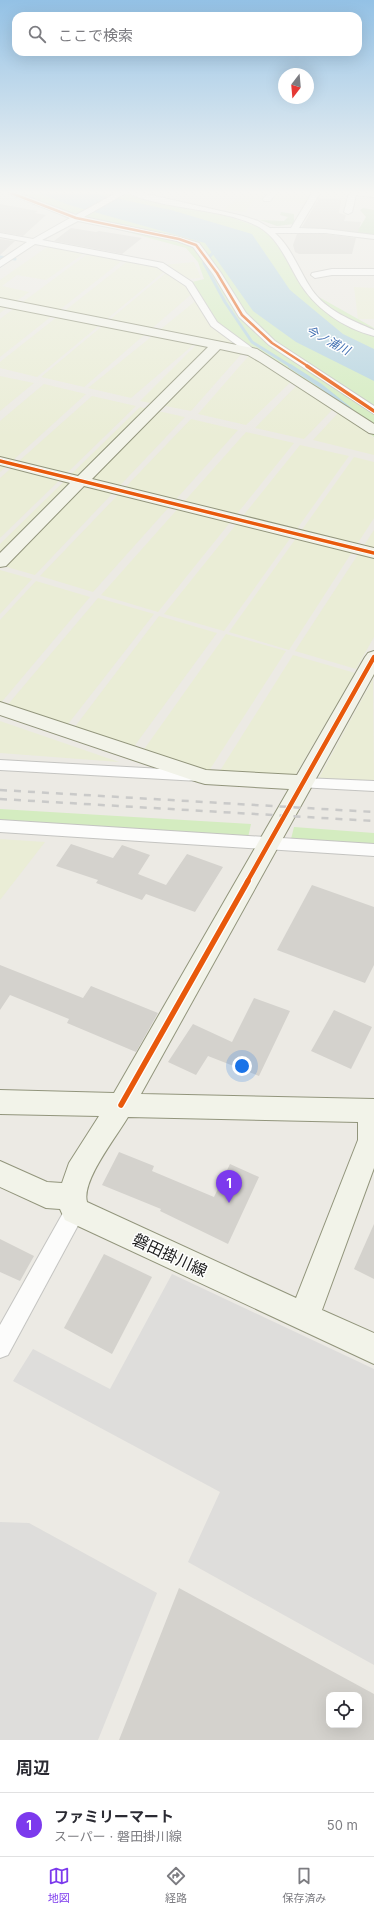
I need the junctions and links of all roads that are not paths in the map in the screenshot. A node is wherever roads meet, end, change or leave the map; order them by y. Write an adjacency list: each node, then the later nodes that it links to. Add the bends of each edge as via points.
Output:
1 (174, 274): 9 (street, via 189,284 214,324)
2 (218, 274): 10 (street, via 242,315 272,343)
3 (299, 274): 7 (street, via 314,298 327,310)
4 (320, 274): 5 (street)
5 (315, 275)
6 (0, 302): 8 (street)
7 (374, 333)
8 (216, 346): 9 (street); 13 (street)
9 (252, 352): 11 (street)
10 (374, 411)
11 (374, 430)
12 (0, 461): 13 (street)
13 (81, 481): 14 (street); 15 (street)
14 (374, 553)
15 (0, 562)
16 (374, 657): 20 (street)
17 (0, 708): 19 (street)
18 (0, 765): 19 (street)
19 (205, 777): 20 (street)
20 (303, 783): 21 (street); 23 (street)
21 (374, 786)
22 (0, 826): 23 (street)
23 (269, 843): 24 (street); 26 (street)
24 (374, 850)
25 (0, 1102): 26 (street)
26 (122, 1105): 27 (street); 29 (street, via 78,1172)
27 (372, 1111): 30 (street, via 371,1140)
28 (0, 1174): 29 (street, via 46,1195)
29 (73, 1203): 30 (street, 磐田掛川線); 31 (street)
30 (304, 1317): 32 (street, 磐田掛川線)
31 (0, 1347)
32 (374, 1349)

